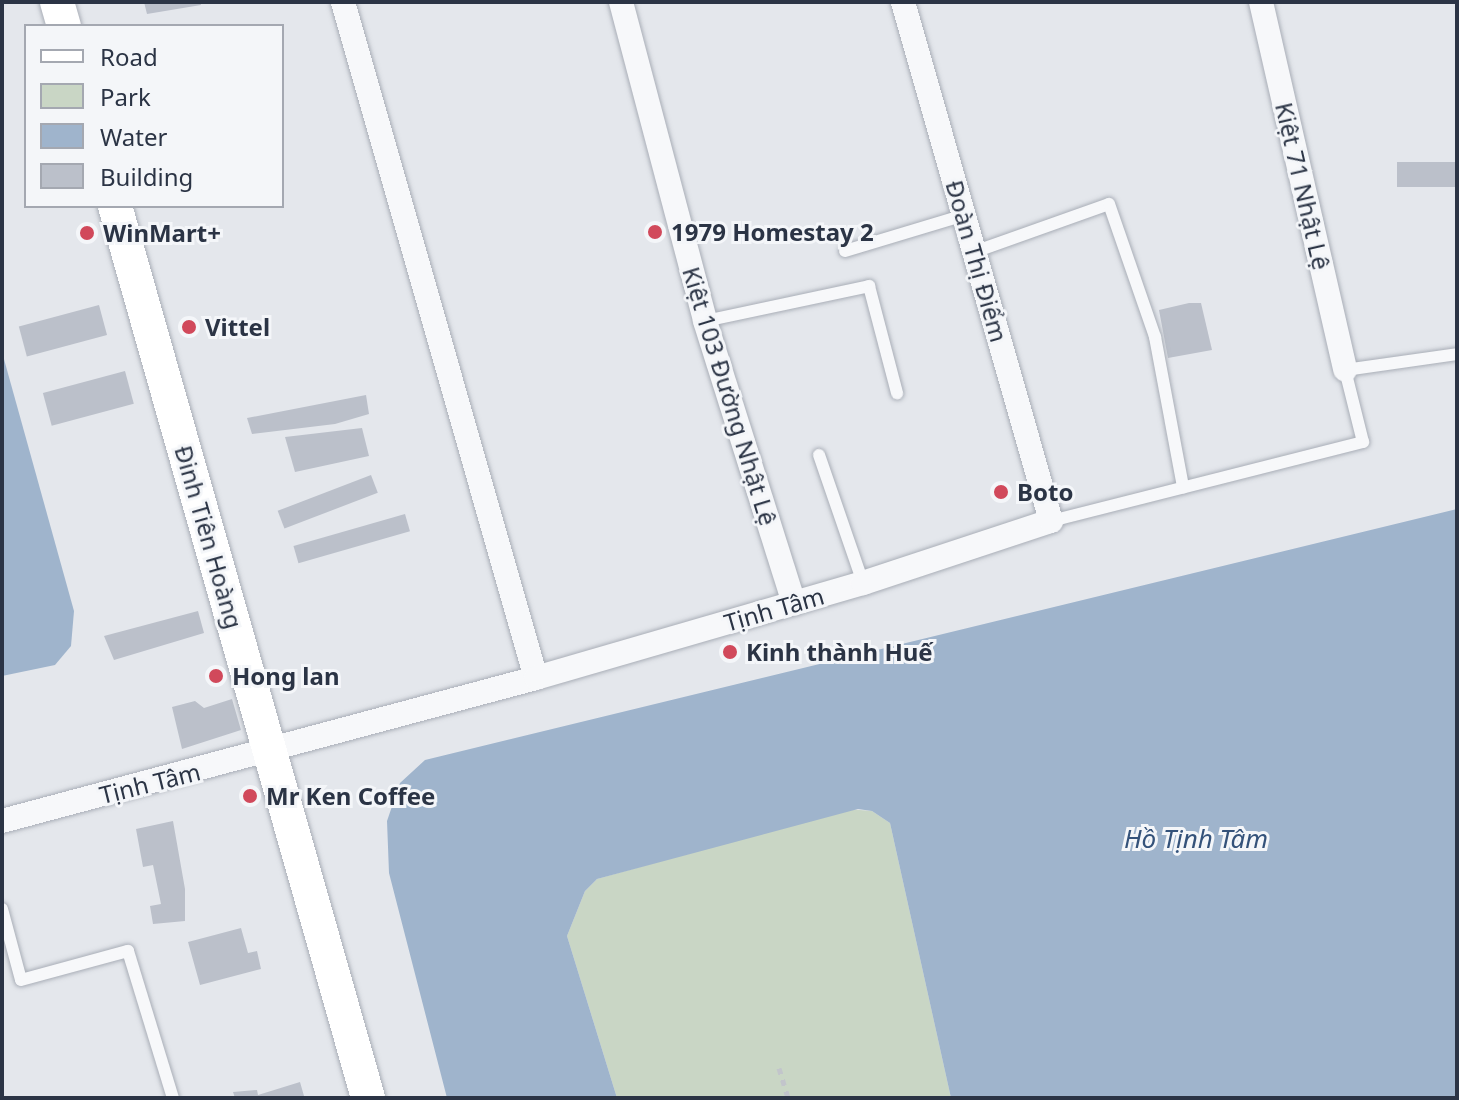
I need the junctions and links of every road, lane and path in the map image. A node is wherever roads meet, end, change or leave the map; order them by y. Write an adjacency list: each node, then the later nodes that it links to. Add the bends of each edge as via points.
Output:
1 (57, 2): 6 (main road)
2 (343, 2): 20 (street)
3 (621, 2): 11 (street, Kiệt 103 Đường Nhật Lệ)
4 (903, 2): 8 (street, Đoàn Thị Điểm)
5 (1261, 2): 13 (street, Kiệt 71 Nhật Lệ)
6 (63, 24)
7 (116, 208): 21 (main road, Đinh Tiên Hoàng)
8 (964, 215): 9 (lane); 10 (street, Đoàn Thị Điểm)
9 (845, 251)
10 (974, 252): 16 (lane, via 1109,204 1155,337); 17 (street, Đoàn Thị Điểm)
11 (705, 321): 14 (lane, via 869,286); 19 (street, Kiệt 103 Đường Nhật Lệ)
12 (1457, 354): 13 (lane)
13 (1345, 370): 16 (lane, Tịnh Tâm, via 1363,442)
14 (897, 393)
15 (819, 455): 18 (lane)
16 (1183, 487): 17 (lane, Tịnh Tâm)
17 (1051, 521): 18 (street, Tịnh Tâm)
18 (863, 583): 19 (street, Tịnh Tâm)
19 (794, 603): 20 (street, Tịnh Tâm)
20 (536, 678): 21 (street, Tịnh Tâm)
21 (270, 752): 22 (street, Tịnh Tâm); 26 (main road, Đinh Tiên Hoàng)
22 (2, 821)
23 (2, 909): 25 (lane, via 21,980 128,951)
24 (779, 1068): 27 (path)
25 (173, 1098)
26 (368, 1098)
27 (788, 1098)

